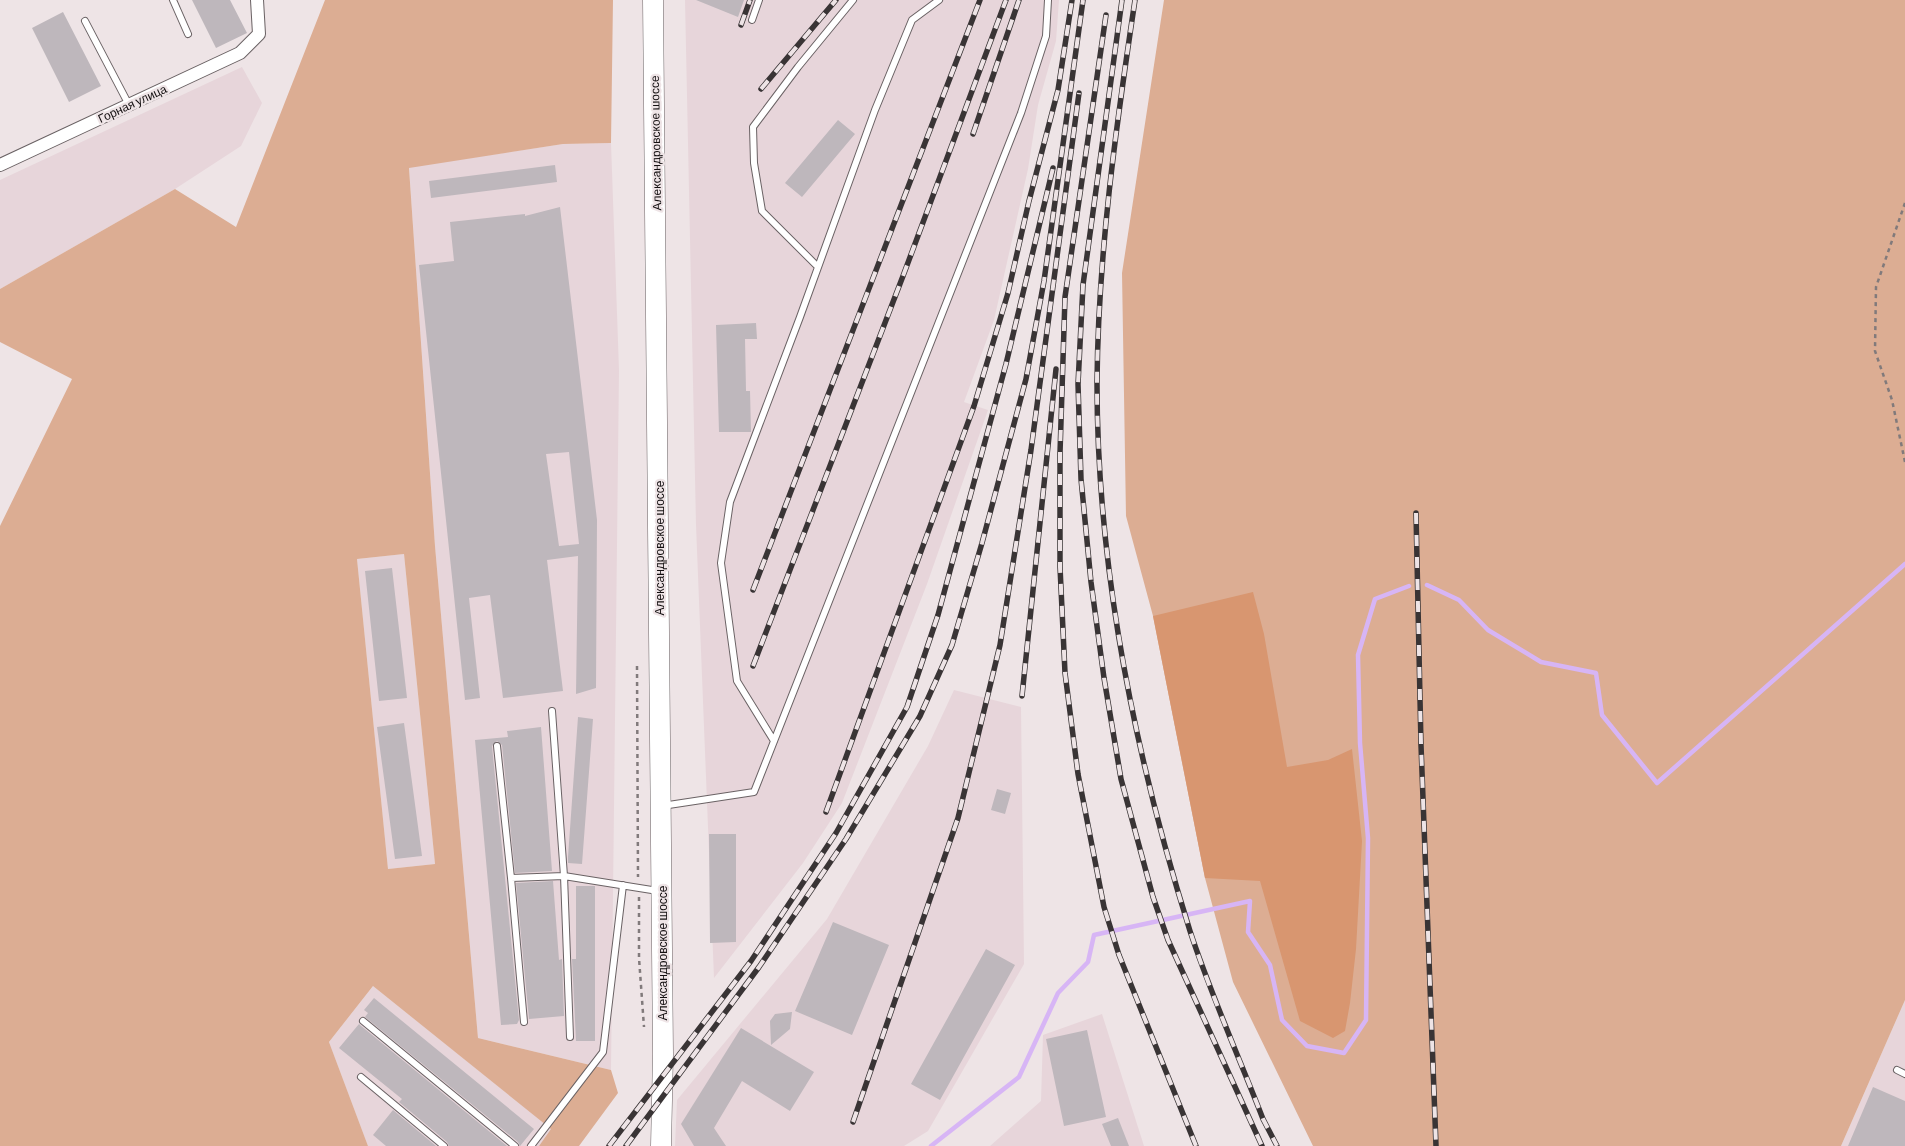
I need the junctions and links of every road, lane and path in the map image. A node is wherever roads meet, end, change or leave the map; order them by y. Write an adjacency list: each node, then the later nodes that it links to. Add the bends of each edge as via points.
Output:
1 (173, 0): 12 (lane)
2 (257, 0): 13 (street, Горная улица, via 259,34 240,53)
3 (653, 0): 11 (main road, Александровское шоссе)
4 (661, 0): 11 (lane)
5 (759, 0): 9 (lane)
6 (853, 0): 16 (lane, via 753,127 754,163 762,211)
7 (939, 0): 16 (lane, via 912,20 874,110)
8 (1048, 0): 20 (lane, via 1046,36 1020,112)
9 (752, 20)
10 (85, 21): 13 (lane)
11 (653, 24): 22 (main road, Александровское шоссе)
12 (188, 34)
13 (129, 105): 14 (street, Горная улица)
14 (0, 166)
15 (1905, 203): 17 (path, via 1876,288 1874,351 1892,400)
16 (818, 267): 20 (lane, via 730,502 721,563 737,681)
17 (1905, 462)
18 (637, 666): 26 (path)
19 (552, 711): 23 (lane)
20 (774, 741): 22 (lane, via 754,792)
21 (497, 746): 24 (lane)
22 (661, 807): 27 (main road, Александровское шоссе)
23 (564, 876): 24 (lane); 25 (lane); 31 (lane)
24 (511, 878): 29 (lane)
25 (624, 885): 26 (lane); 37 (lane, via 604,1052)
26 (639, 888): 27 (lane); 30 (path)
27 (662, 891): 38 (main road, Александровское шоссе)
28 (363, 1021): 36 (lane)
29 (524, 1022)
30 (644, 1035)
31 (570, 1037)
32 (1897, 1070): 33 (lane)
33 (1905, 1074)
34 (362, 1077): 35 (lane)
35 (444, 1146)
36 (515, 1146)
37 (531, 1146)
38 (661, 1146)

